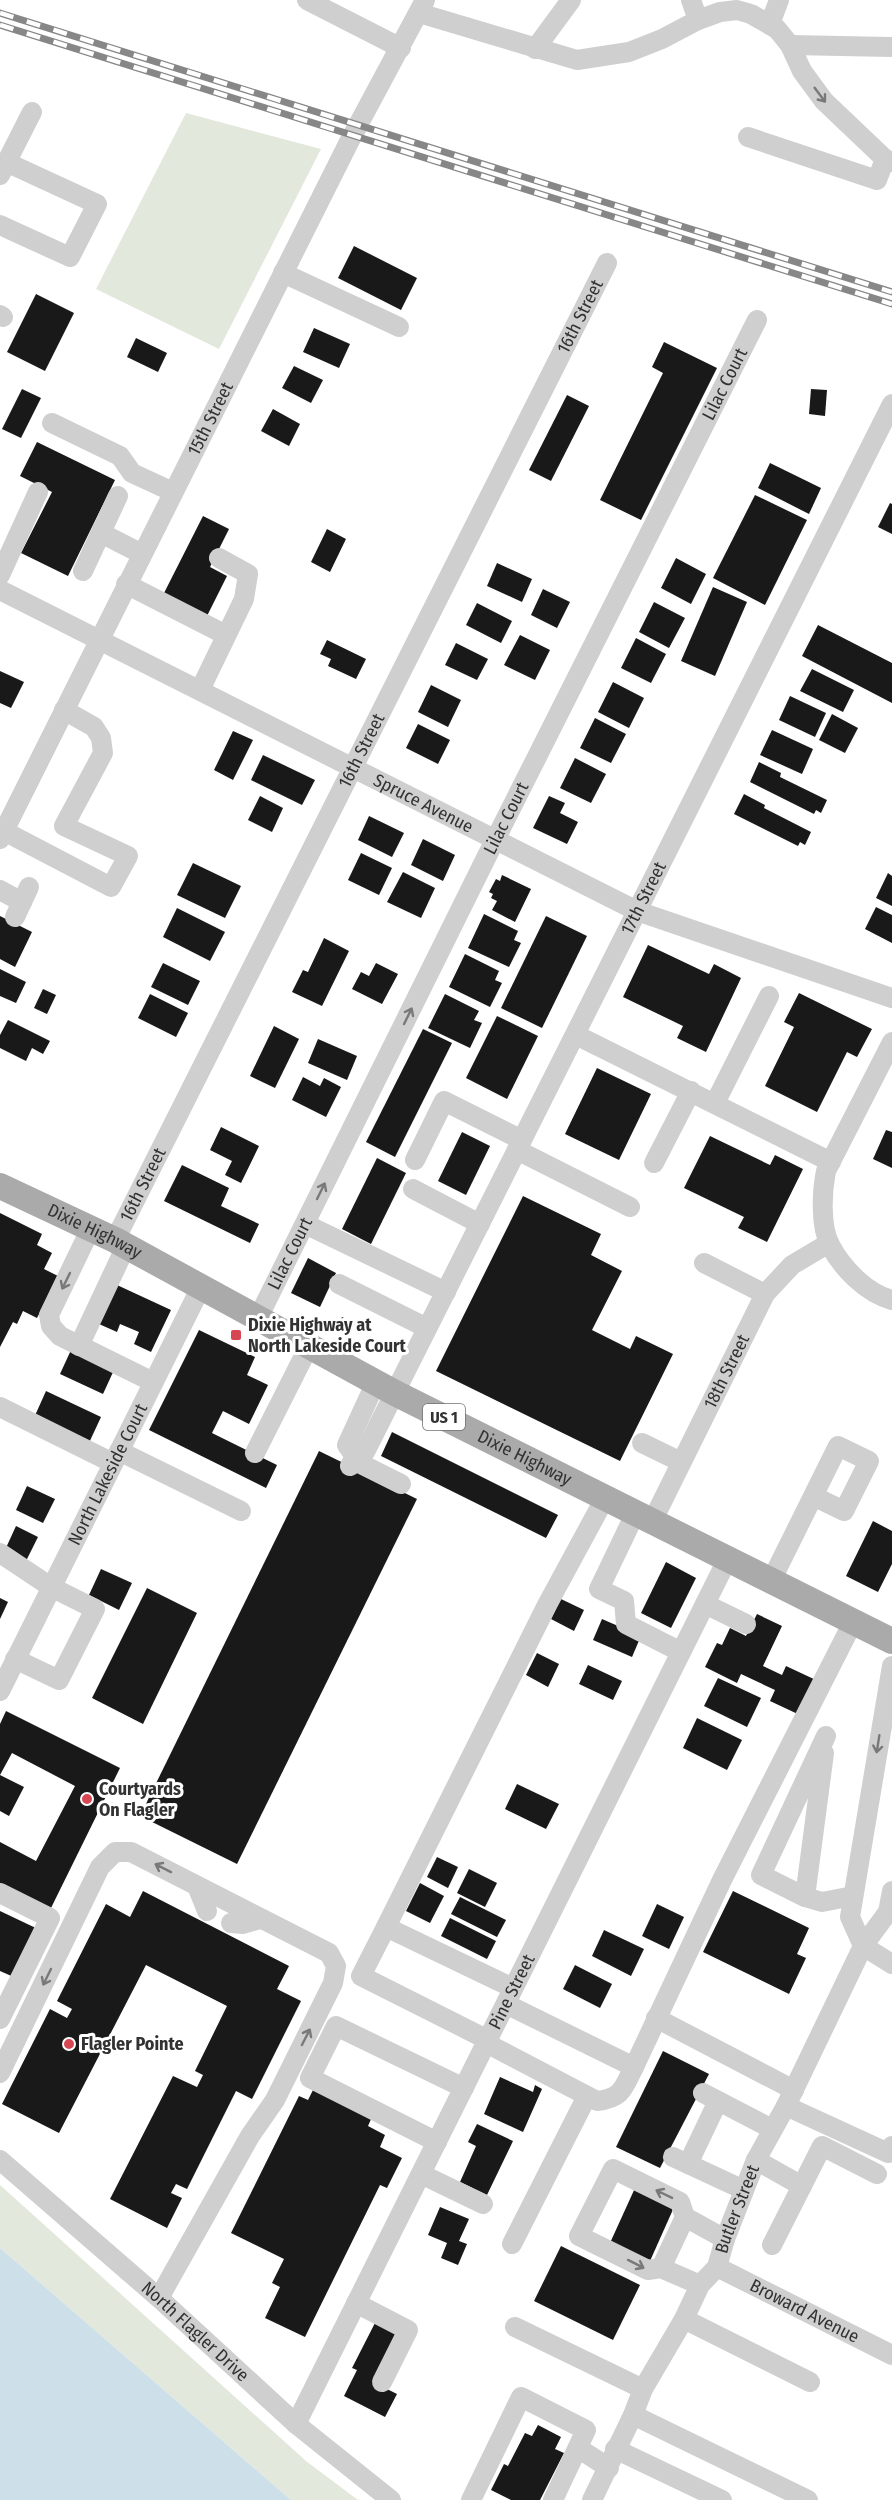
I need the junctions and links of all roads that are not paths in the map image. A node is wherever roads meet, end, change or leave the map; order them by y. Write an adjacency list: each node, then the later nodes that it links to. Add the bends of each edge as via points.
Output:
1 (308, 0): 10 (street)
2 (571, 0): 11 (street)
3 (691, 0): 6 (street)
4 (779, 0): 7 (street)
5 (422, 7): 10 (street, 15th Street); 11 (street)
6 (698, 20): 7 (street, via 737,10); 11 (street, via 637,49 602,57 577,60)
7 (770, 24): 8 (street)
8 (790, 45): 9 (street); 15 (street, one-way to 15, via 802,71 824,101)
9 (892, 47)
10 (401, 48): 19 (street, 15th Street)
11 (535, 49)
12 (32, 112): 14 (street)
13 (748, 137): 15 (street, via 877,180)
14 (8, 139): 16 (street)
15 (888, 161)
16 (3, 168): 17 (street, via 97,204 70,257)
17 (0, 225)
18 (607, 263): 38 (street, 16th Street)
19 (283, 273): 21 (street); 25 (street, 15th Street)
20 (757, 320): 40 (street, Lilac Court)
21 (399, 327)
22 (892, 404): 43 (street, 17th Street)
23 (52, 423): 25 (street, via 120,456 132,473)
24 (38, 492): 31 (street)
25 (173, 492): 28 (street, 15th Street)
26 (118, 496): 27 (street)
27 (101, 533): 28 (street); 30 (street)
28 (142, 554): 32 (street, 15th Street)
29 (219, 558): 34 (street, via 248,574 244,599)
30 (83, 571)
31 (0, 575)
32 (126, 584): 34 (street); 35 (street, 15th Street)
33 (0, 590): 35 (street, Spruce Avenue)
34 (226, 635): 36 (street)
35 (99, 639): 36 (street, Spruce Avenue); 37 (street, 15th Street)
36 (200, 690): 38 (street, Spruce Avenue)
37 (64, 710): 39 (street, 15th Street); 39 (street, via 94,727 101,738 103,753 64,826 128,856 111,887)
38 (354, 768): 40 (street, Spruce Avenue); 60 (street, 16th Street)
39 (2, 835)
40 (495, 839): 43 (street, Spruce Avenue); 57 (street, Lilac Court, one-way to 40)
41 (0, 890): 42 (street)
42 (22, 902)
43 (637, 910): 45 (street, Spruce Avenue); 46 (street, 17th Street)
44 (769, 996): 49 (street)
45 (892, 998)
46 (576, 1035): 48 (street); 50 (street, 17th Street)
47 (892, 1042): 52 (street)
48 (691, 1090): 49 (street); 53 (street)
49 (716, 1103): 52 (street)
50 (520, 1145): 51 (street, via 444,1101); 56 (street); 58 (street, 17th Street)
51 (415, 1160)
52 (831, 1162): 61 (street, via 822,1190)
53 (654, 1163)
54 (0, 1186): 59 (main road, Dixie Highway / US 1)
55 (413, 1189): 58 (street)
56 (630, 1207)
57 (305, 1224): 65 (street); 68 (street, Lilac Court)
58 (480, 1224): 65 (street, 17th Street)
59 (91, 1228): 60 (main road, Dixie Highway / US 1); 70 (street, one-way to 70, via 49,1315 51,1326 60,1336)
60 (120, 1243): 64 (main road, Dixie Highway / US 1); 70 (street, 16th Street)
61 (829, 1244): 66 (street, 18th Street, via 792,1265); 67 (street, via 853,1276)
62 (704, 1263): 66 (street)
63 (339, 1284): 69 (street)
64 (201, 1287): 68 (main road, Dixie Highway / US 1); 72 (street, North Lakeside Court)
65 (446, 1292): 69 (street, 17th Street)
66 (765, 1294): 78 (street, 18th Street)
67 (892, 1300)
68 (258, 1318): 71 (main road, Dixie Highway / US 1)
69 (428, 1328): 73 (street, 17th Street)
70 (79, 1346): 72 (street)
71 (309, 1346): 73 (main road, Dixie Highway / US 1); 76 (street)
72 (153, 1382): 77 (street, North Lakeside Court)
73 (385, 1388): 79 (street, 17th Street, via 347,1444 353,1461); 81 (main road, Dixie Highway / US 1)
74 (0, 1407): 77 (street)
75 (642, 1443): 78 (street)
76 (255, 1453)
77 (116, 1457): 82 (street); 87 (street, North Lakeside Court)
78 (681, 1462): 83 (street, 18th Street)
79 (401, 1484)
80 (813, 1496): 86 (street)
81 (604, 1498): 83 (main road, Dixie Highway / US 1); 104 (street)
82 (241, 1511)
83 (643, 1518): 85 (main road, Dixie Highway / US 1); 92 (street, 18th Street, via 599,1589 624,1601 626,1624)
84 (0, 1553): 87 (street)
85 (728, 1560): 86 (main road, Dixie Highway / US 1); 88 (street, Pine Street)
86 (771, 1581): 89 (main road, Dixie Highway / US 1)
87 (51, 1587): 93 (street, North Lakeside Court); 93 (street, via 94,1609 59,1680)
88 (705, 1604): 90 (street); 92 (street, Pine Street)
89 (853, 1622): 91 (main road, Dixie Highway / US 1); 108 (street)
90 (746, 1624)
91 (892, 1641)
92 (681, 1652): 107 (street, Pine Street)
93 (14, 1660): 95 (street, North Lakeside Court)
94 (892, 1666): 99 (street, one-way to 99)
95 (0, 1691)
96 (198, 1886): 101 (street); 102 (street); 112 (street, one-way to 112, via 131,1852 115,1852 100,1867)
97 (892, 1891): 105 (street, Butler Street, via 888,1912)
98 (0, 1893): 109 (street, via 50,1918)
99 (853, 1896): 100 (street, via 822,1902); 105 (street, via 850,1917)
100 (805, 1897): 100 (street, via 761,1875 826,1736 820,1782)
101 (207, 1911)
102 (260, 1918): 103 (street, via 243,1924); 133 (street, one-way to 102, via 280,2090 333,1983 336,1966 328,1953)
103 (231, 1923)
104 (386, 1927): 107 (street); 110 (street, via 361,1976)
105 (862, 1946): 106 (street); 115 (street, Butler Street)
106 (892, 1964)
107 (510, 1996): 110 (street, Pine Street); 111 (street)
108 (656, 2018): 111 (street); 115 (street)
109 (0, 2019)
110 (487, 2042): 113 (street, Pine Street); 114 (street)
111 (634, 2067): 114 (street, via 621,2092 612,2099 597,2102)
112 (0, 2073)
113 (464, 2088): 117 (street, Pine Street); 117 (street, via 336,2026 310,2078)
114 (587, 2096): 128 (street)
115 (790, 2098): 116 (street, Butler Street); 118 (street)
116 (772, 2129): 120 (street, Butler Street); 124 (street, via 710,2097 680,2160)
117 (436, 2142): 121 (street, Pine Street)
118 (891, 2152)
119 (0, 2160): 133 (street, North Flagler Drive)
120 (756, 2160): 123 (street); 124 (street, Butler Street)
121 (421, 2174): 125 (street); 134 (street, Pine Street)
122 (877, 2174): 123 (street, via 822,2146)
123 (802, 2186): 129 (street)
124 (744, 2190): 127 (street, Butler Street)
125 (483, 2204)
126 (685, 2217): 127 (street); 131 (street); 131 (street, one-way to 131, via 680,2202 613,2169 579,2236 648,2270)
127 (725, 2240): 130 (street, Butler Street)
128 (512, 2244)
129 (772, 2245)
130 (717, 2267): 132 (street, Butler Street); 137 (street, Broward Avenue)
131 (661, 2268): 132 (street)
132 (700, 2285): 135 (street, Butler Street)
133 (159, 2298): 142 (street, North Flagler Drive)
134 (356, 2303): 138 (street, via 408,2330); 142 (street, Pine Street)
135 (684, 2319): 139 (street); 140 (street, Butler Street)
136 (515, 2327): 140 (street)
137 (892, 2355)
138 (382, 2382)
139 (810, 2382)
140 (643, 2389): 141 (street, Butler Street)
141 (633, 2415): 144 (street, Butler Street); 151 (street)
142 (296, 2424): 146 (street, North Flagler Drive)
143 (578, 2448): 145 (street); 147 (street, via 586,2430 520,2397); 148 (street)
144 (615, 2449): 145 (street, Butler Street); 150 (street)
145 (609, 2468): 149 (street, Butler Street)
146 (391, 2500)
147 (471, 2500)
148 (553, 2500)
149 (592, 2500)
150 (722, 2500)
151 (808, 2500)

